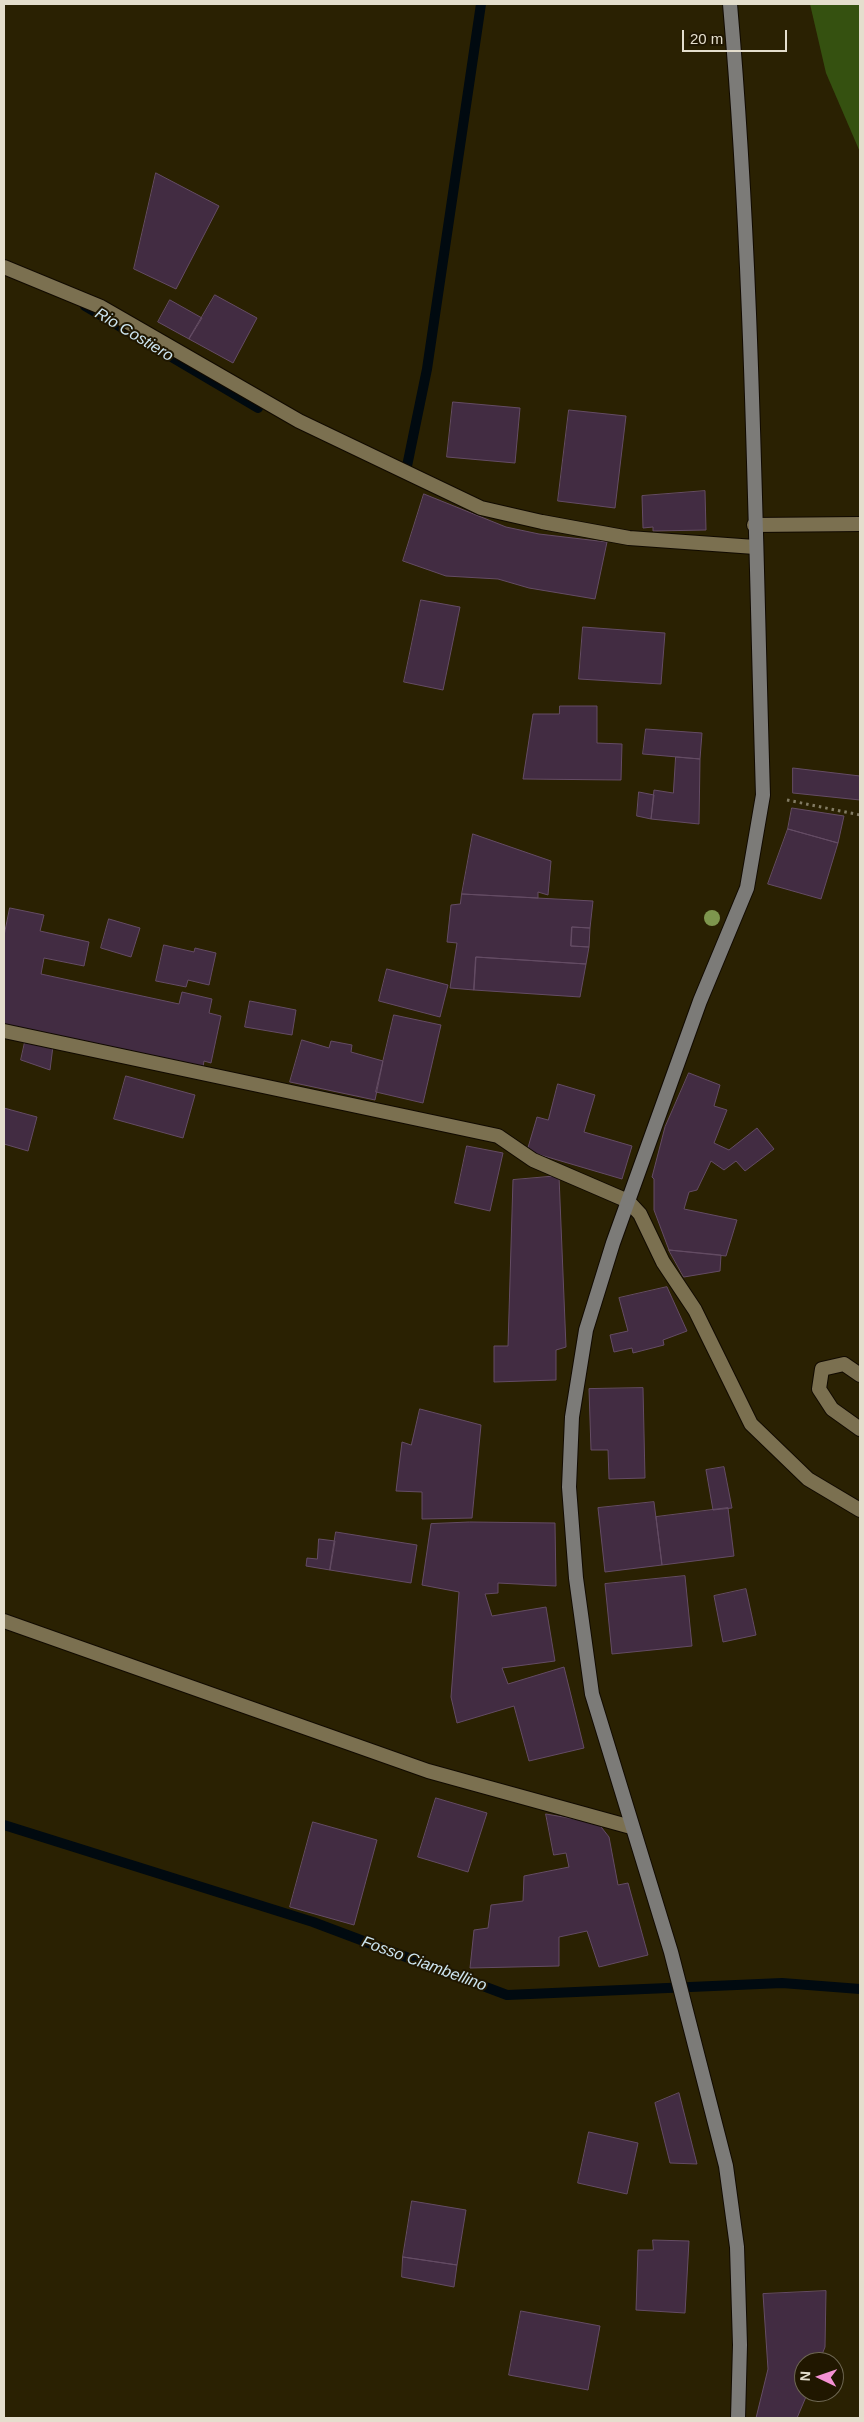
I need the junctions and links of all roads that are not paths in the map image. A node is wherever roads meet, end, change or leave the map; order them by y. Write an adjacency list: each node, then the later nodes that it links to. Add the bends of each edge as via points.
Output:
1 (730, 4): 4 (main road, via 746,218)
2 (4, 267): 5 (street, via 101,307 299,421 482,508 630,538)
3 (860, 524): 4 (street)
4 (754, 525): 5 (main road)
5 (755, 547): 7 (main road, via 762,795 746,888 700,1001)
6 (4, 1031): 7 (street, via 498,1136 533,1160)
7 (628, 1201): 10 (street, via 640,1214 663,1262 695,1310 750,1424 808,1478); 12 (main road, via 586,1330 572,1417 569,1487 576,1578 592,1694)
8 (860, 1375): 9 (street, via 844,1364 822,1368 819,1389 832,1409)
9 (860, 1429)
10 (860, 1510)
11 (4, 1621): 12 (street, via 428,1771)
12 (631, 1827): 13 (main road, via 675,1970 726,2166 737,2247)
13 (738, 2418)

